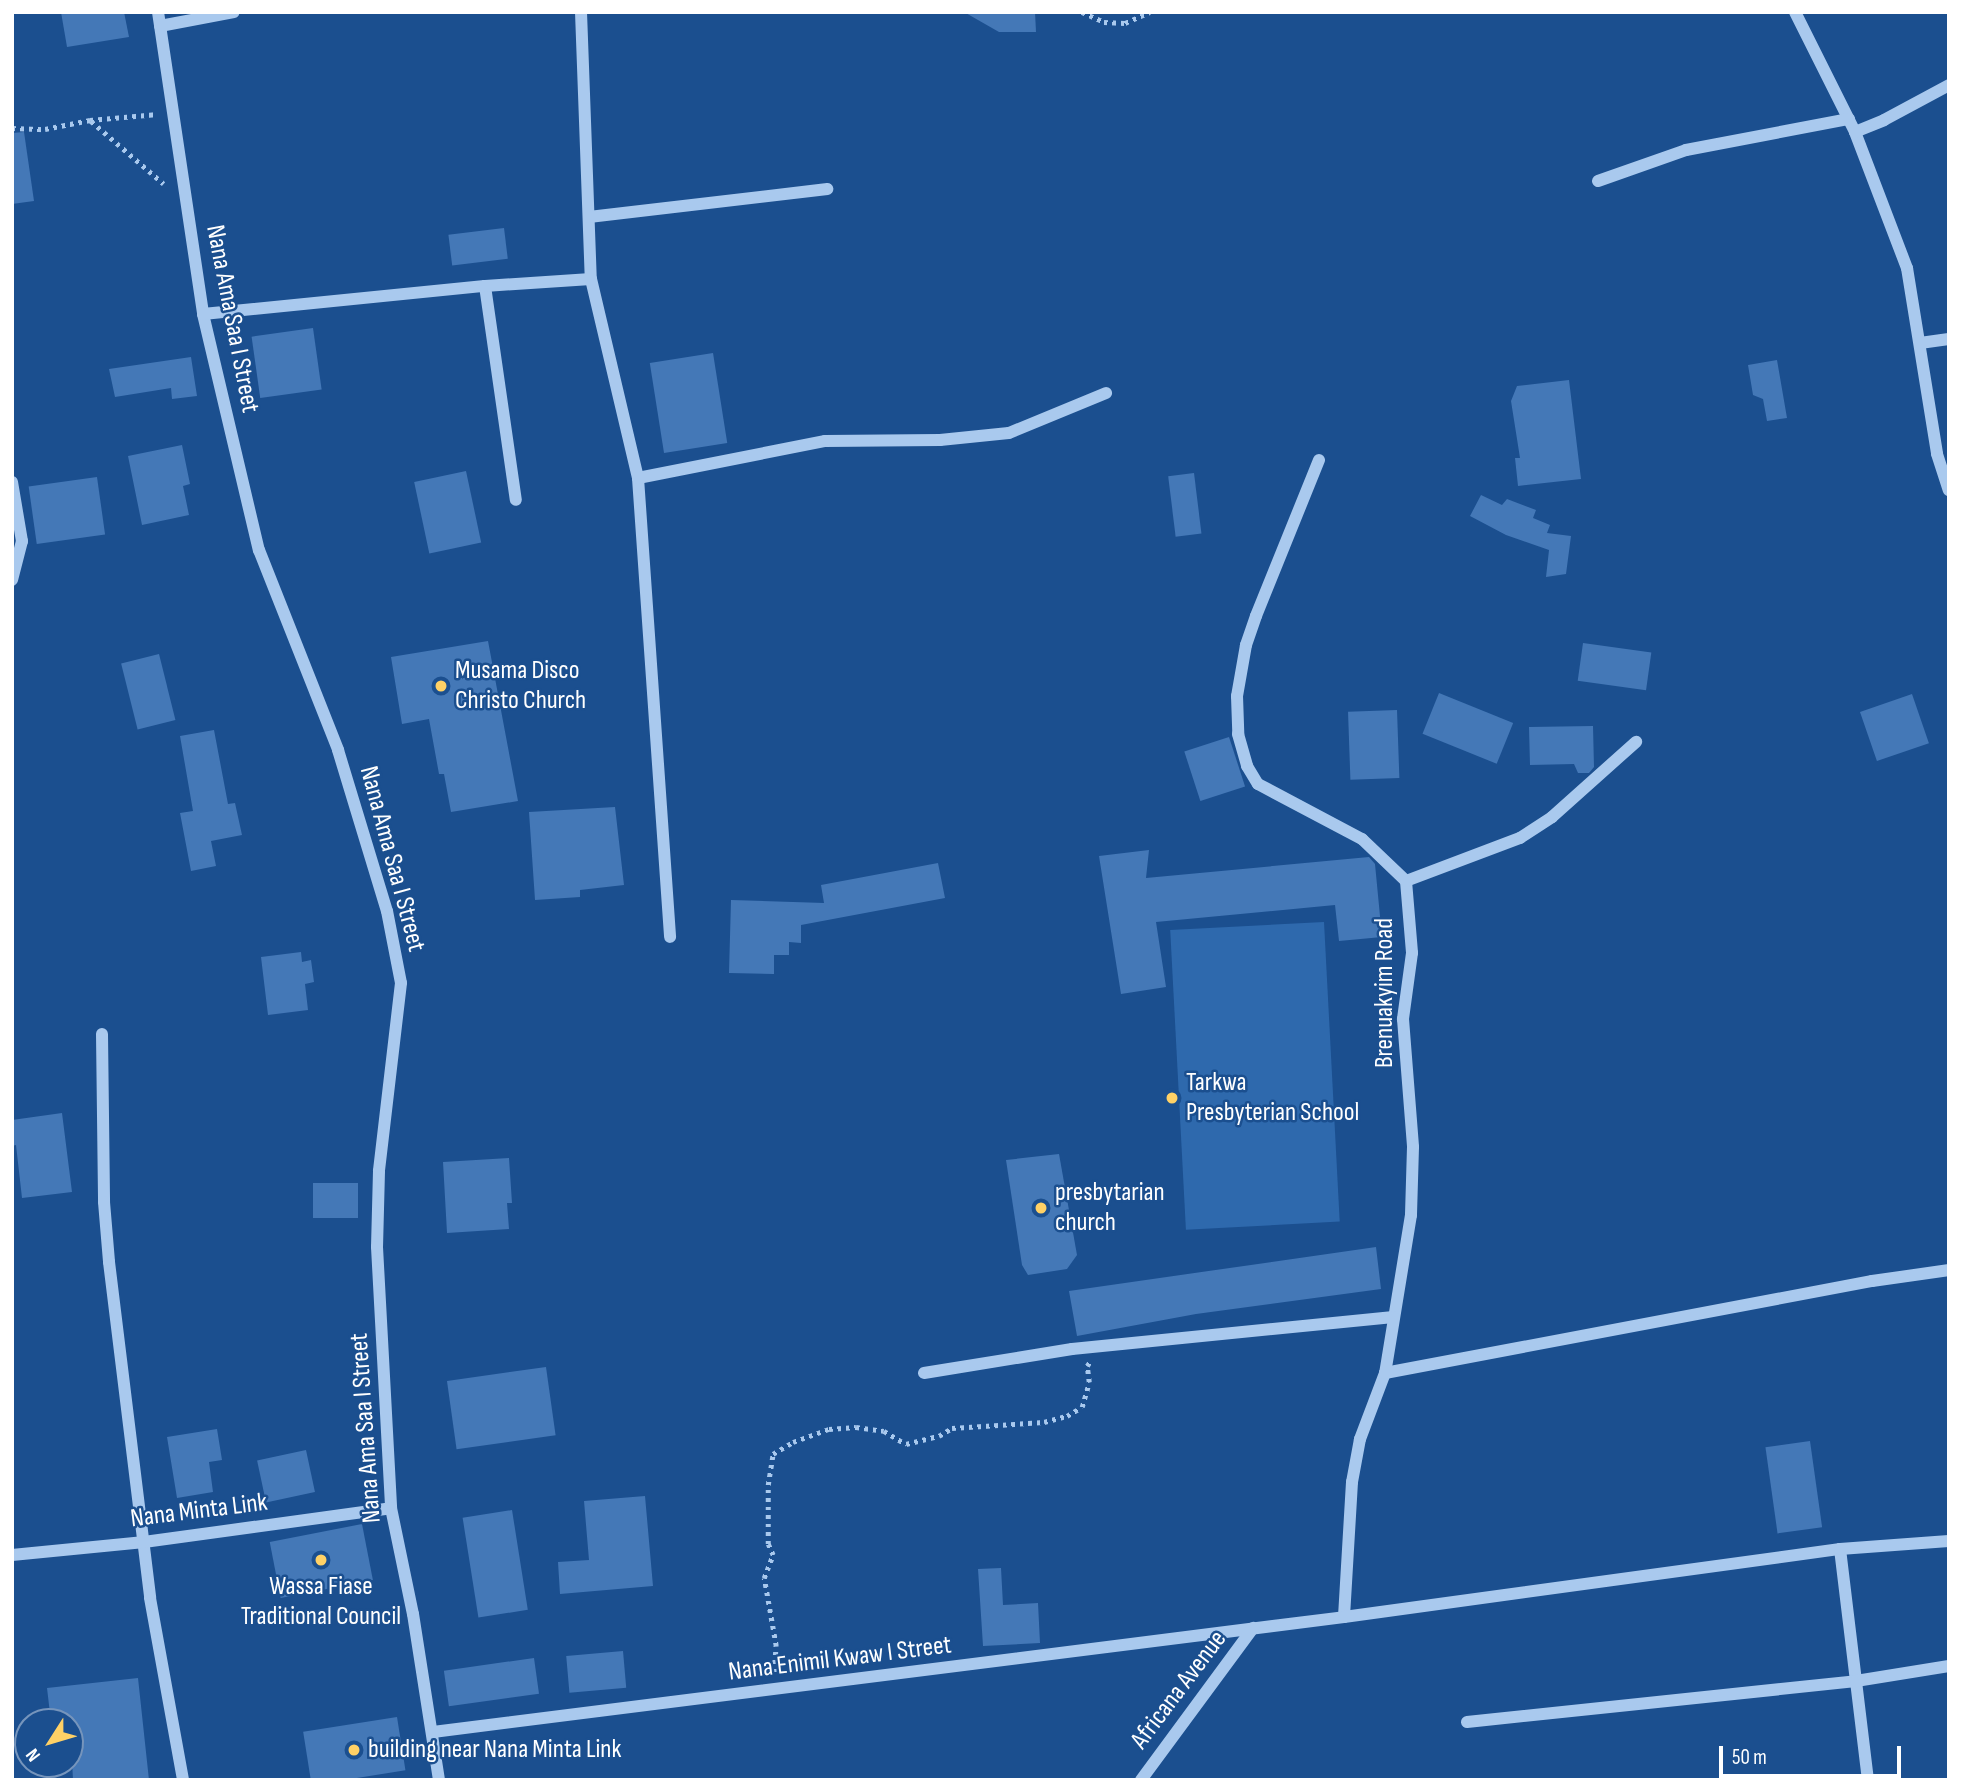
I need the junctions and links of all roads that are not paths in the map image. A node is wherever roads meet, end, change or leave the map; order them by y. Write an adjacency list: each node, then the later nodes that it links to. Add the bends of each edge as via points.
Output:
1 (234, 12): 4 (street)
2 (581, 12): 10 (street)
3 (1795, 12): 6 (street)
4 (159, 19): 13 (street, Nana Ama Saa I Street)
5 (1949, 85): 7 (street)
6 (1849, 119): 7 (street); 8 (street, via 1686,150)
7 (1855, 132): 15 (street, via 1907,268)
8 (1598, 181)
9 (827, 189): 10 (street)
10 (589, 217): 11 (street)
11 (591, 279): 12 (street); 18 (street)
12 (485, 286): 13 (street); 21 (street)
13 (203, 314): 31 (street, Nana Ama Saa I Street, via 259,550 338,750 387,911 401,983 379,1171 377,1247)
14 (1949, 339): 15 (street)
15 (1920, 344): 20 (street, via 1937,454)
16 (1106, 393): 18 (street, via 1009,433 940,440 825,441)
17 (1319, 460): 24 (street, Brenuakyim Road, via 1246,645 1237,696 1238,734 1247,766 1258,784 1362,839)
18 (638, 478): 25 (street)
19 (12, 482): 22 (street, via 22,541)
20 (1949, 490)
21 (516, 500)
22 (12, 580)
23 (1636, 742): 24 (street, via 1552,817 1520,838)
24 (1406, 881): 28 (street, Brenuakyim Road, via 1412,953 1403,1019 1413,1147 1412,1203)
25 (670, 937)
26 (102, 1034): 33 (street, via 104,1202)
27 (1949, 1270): 30 (street)
28 (1393, 1317): 29 (street, via 1106,1346); 30 (street, Brenuakyim Road)
29 (923, 1373)
30 (1385, 1373): 36 (street, Brenuakyim Road, via 1360,1439 1352,1482)
31 (391, 1508): 33 (street, Nana Minta Link); 41 (street, Nana Ama Saa I Street)
32 (1949, 1541): 34 (street, Nana Enimil Kwaw I Street)
33 (144, 1542): 35 (street, Nana Minta Link); 42 (street)
34 (1840, 1549): 36 (street, Nana Enimil Kwaw I Street); 39 (street)
35 (12, 1555)
36 (1344, 1618): 37 (street, Nana Enimil Kwaw I Street)
37 (1253, 1628): 41 (street, Nana Enimil Kwaw I Street); 44 (street, Africana Avenue)
38 (1949, 1666): 39 (street)
39 (1856, 1681): 40 (street); 45 (street)
40 (1467, 1722)
41 (433, 1732): 43 (street, Nana Ama Saa I Street)
42 (183, 1780)
43 (439, 1780)
44 (1141, 1780)
45 (1868, 1780)

